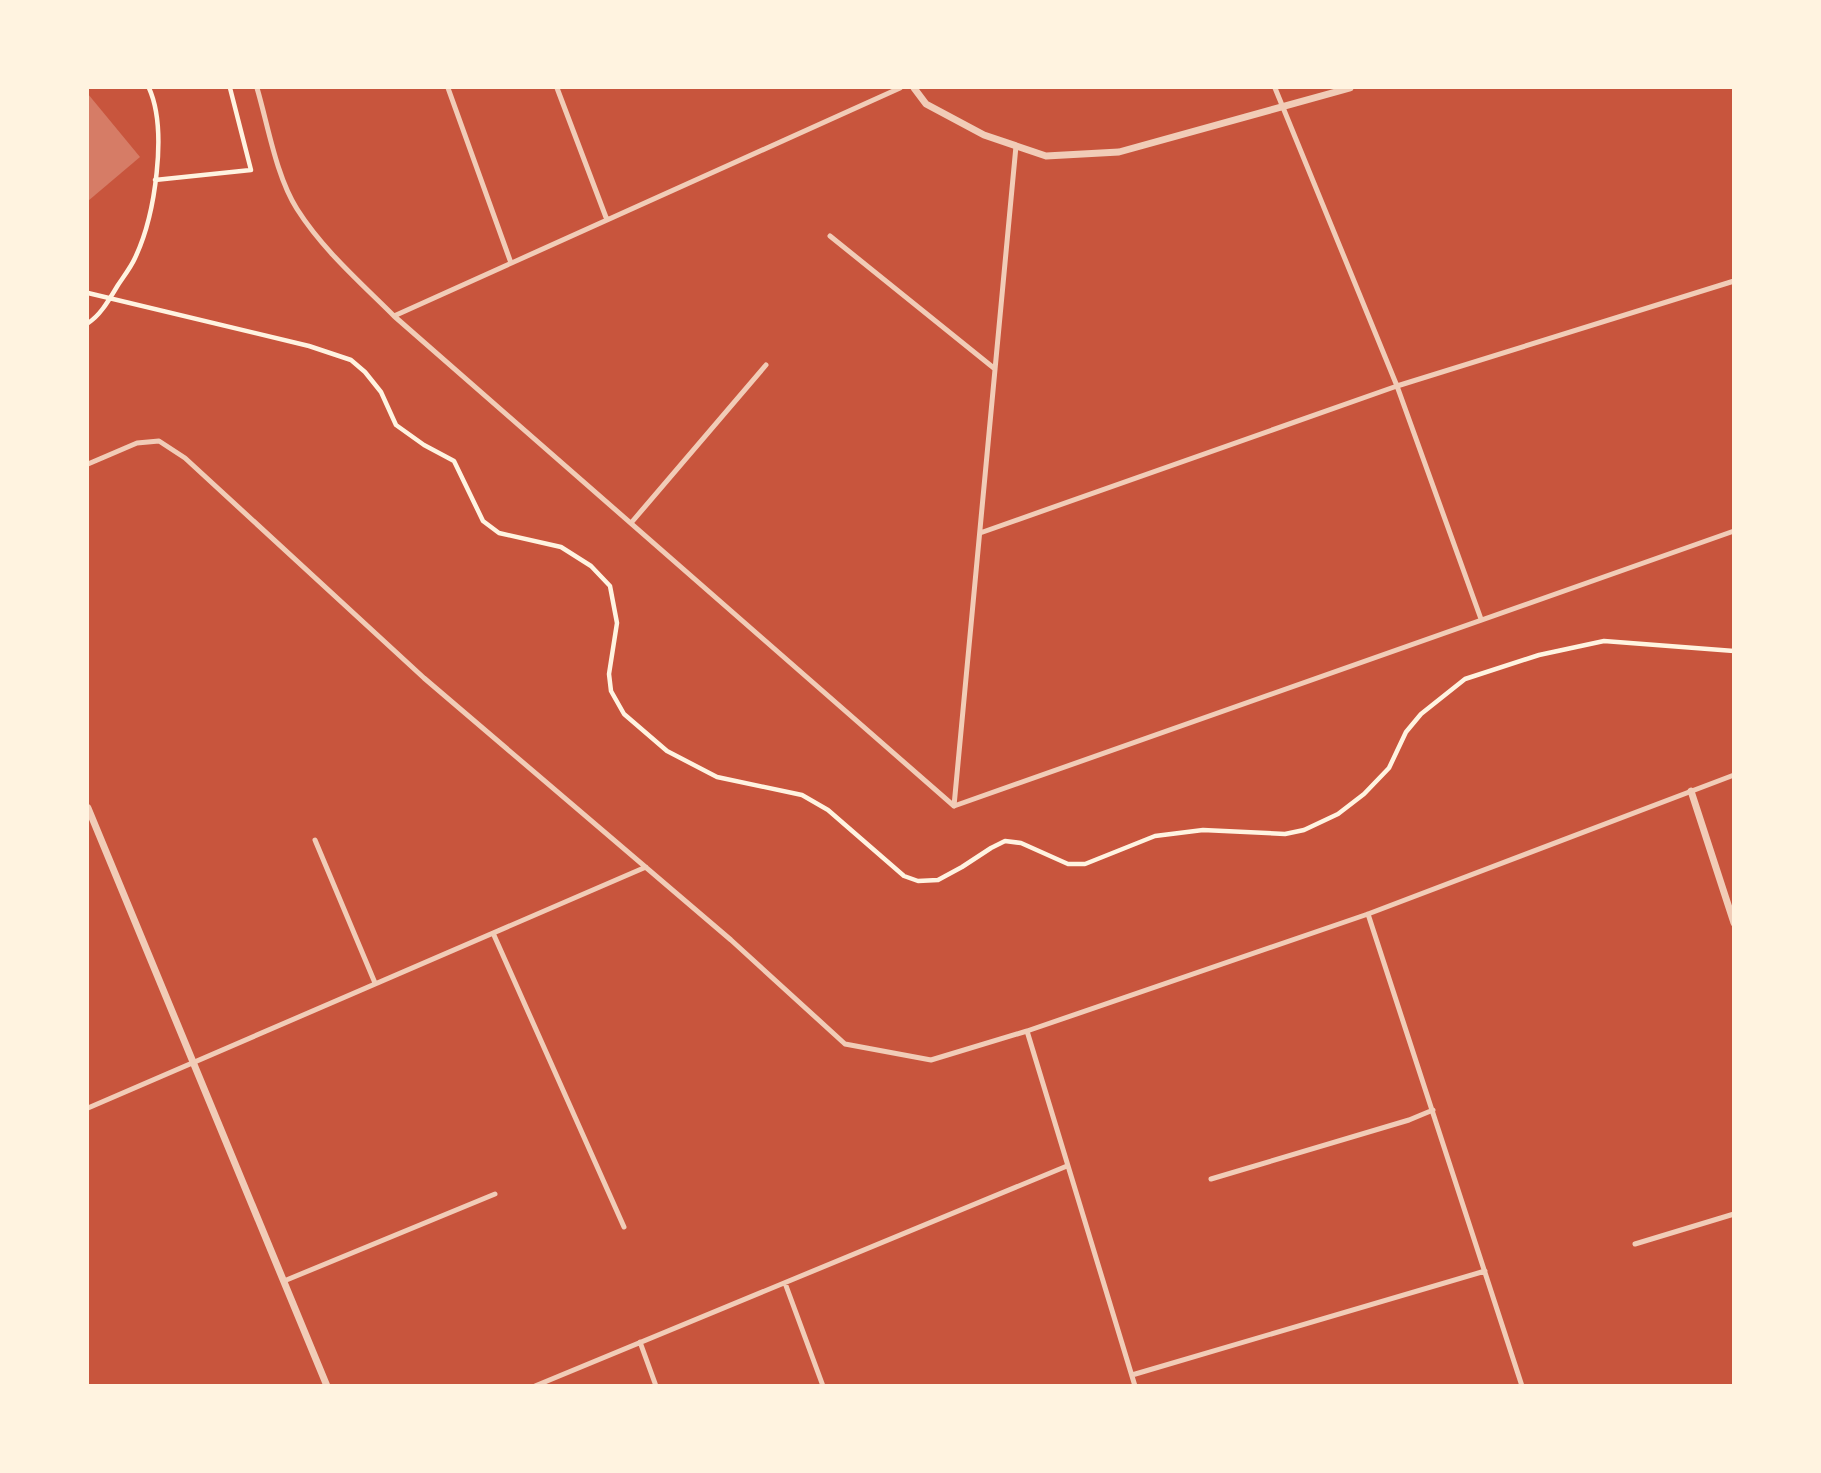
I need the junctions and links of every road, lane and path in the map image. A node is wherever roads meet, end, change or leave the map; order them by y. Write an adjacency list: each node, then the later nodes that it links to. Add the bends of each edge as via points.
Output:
1 (149, 88): 12 (path, via 155,100 159,161)
2 (230, 88): 12 (path, via 251,170)
3 (257, 88): 19 (lane, via 296,208 334,256)
4 (448, 88): 15 (lane)
5 (557, 88): 13 (lane)
6 (900, 88): 13 (lane)
7 (914, 88): 11 (street, via 926,104 984,135)
8 (1275, 88): 10 (lane)
9 (1350, 88): 10 (street)
10 (1282, 108): 11 (street, via 1119,152 1046,156); 23 (lane)
11 (1016, 146): 22 (lane)
12 (155, 180): 18 (path, via 136,257)
13 (607, 220): 15 (lane)
14 (830, 236): 22 (lane)
15 (511, 264): 19 (lane)
16 (1734, 281): 23 (lane)
17 (88, 293): 18 (path)
18 (110, 299): 20 (path); 29 (path, via 351,360 381,392 396,425 454,461 483,521 499,533 561,547 592,566 610,586 617,623 609,674 611,691 624,714 667,751 717,777 802,795 828,810 904,876 918,881 938,880 1005,841 1068,864 1085,864 1155,836 1203,830 1285,834 1304,830 1338,814 1364,793 1389,768 1406,732 1421,714 1465,679 1539,655 1604,641)
19 (394, 316): 25 (lane)
20 (88, 323)
21 (766, 365): 25 (lane)
22 (995, 369): 27 (lane)
23 (1397, 386): 27 (lane); 28 (lane)
24 (88, 464): 35 (lane, via 137,443 159,441 185,458 424,678)
25 (631, 523): 32 (lane)
26 (1734, 531): 28 (lane)
27 (980, 533): 32 (lane)
28 (1481, 619): 32 (lane)
29 (1734, 651)
30 (1734, 775): 31 (lane)
31 (1690, 791): 36 (lane); 37 (street)
32 (954, 806)
33 (88, 808): 41 (street)
34 (315, 840): 39 (lane)
35 (646, 867): 38 (lane); 40 (lane, via 845,1044 931,1060)
36 (1368, 914): 40 (lane); 43 (lane)
37 (1734, 923)
38 (493, 933): 39 (lane); 48 (lane)
39 (375, 983): 41 (lane)
40 (1027, 1031): 44 (lane)
41 (194, 1062): 42 (lane); 51 (street)
42 (88, 1108)
43 (1433, 1110): 45 (lane); 50 (lane)
44 (1067, 1166): 52 (lane); 54 (lane)
45 (1212, 1179)
46 (495, 1194): 51 (lane)
47 (1734, 1214): 49 (lane)
48 (624, 1227)
49 (1635, 1244)
50 (1485, 1271): 54 (lane); 60 (lane)
51 (284, 1281): 55 (street)
52 (785, 1283): 53 (lane); 58 (lane)
53 (640, 1342): 56 (lane); 57 (lane)
54 (1132, 1375): 59 (lane)
55 (327, 1385)
56 (535, 1385)
57 (656, 1385)
58 (823, 1385)
59 (1135, 1385)
60 (1522, 1385)

